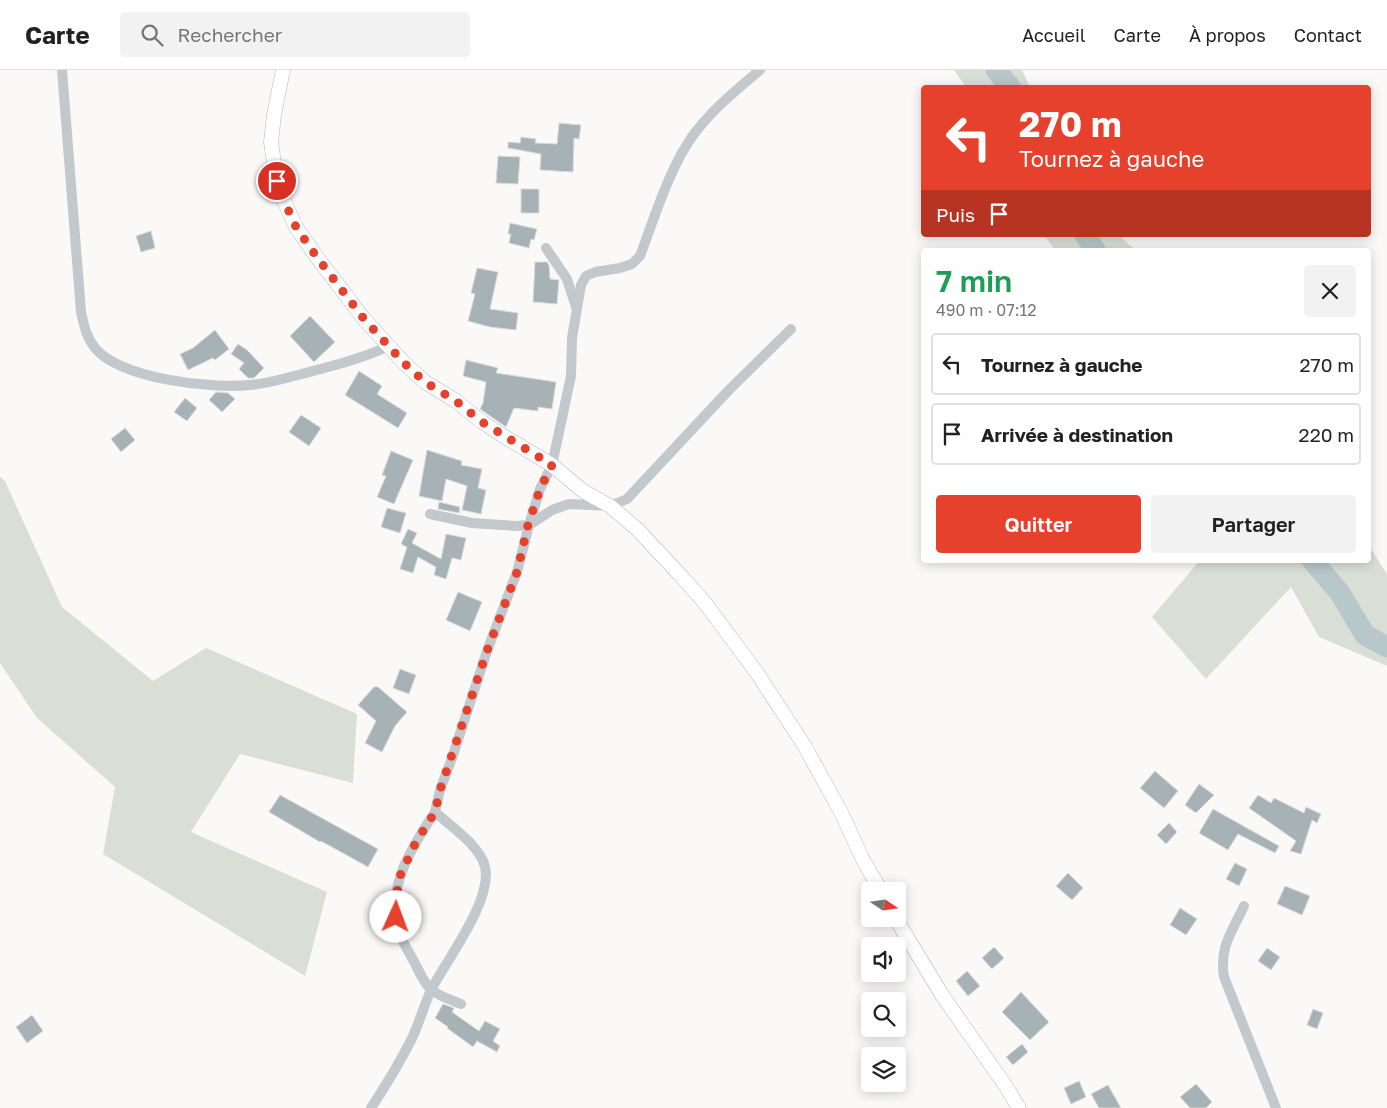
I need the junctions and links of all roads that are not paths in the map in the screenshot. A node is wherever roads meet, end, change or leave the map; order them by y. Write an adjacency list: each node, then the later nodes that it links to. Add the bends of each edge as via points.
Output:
1 (62, 70): 7 (street, via 81,312 88,338 102,355 152,376 230,387 270,382 342,363)
2 (283, 70): 7 (street, via 271,142 280,192 296,227 316,256)
3 (760, 70): 5 (street, via 720,104 693,135 664,191 640,256 632,264 586,276)
4 (546, 248): 5 (street, via 567,279)
5 (576, 308): 8 (street, via 571,376)
6 (791, 330): 9 (street, via 728,391 641,486 627,499)
7 (389, 346): 8 (street, via 425,382)
8 (552, 465): 9 (street, via 583,491); 11 (street)
9 (610, 506): 11 (street, via 568,504); 13 (street, via 637,529 705,603 757,673 804,745)
10 (430, 514): 11 (street, via 472,523)
11 (528, 525): 12 (street, via 517,572 487,651)
12 (435, 812): 16 (street, via 400,876 395,904 398,929); 16 (street, via 476,849 486,873 481,896 467,930)
13 (876, 882)
14 (1244, 906): 20 (street, via 1228,937 1223,953 1223,971)
15 (901, 928): 19 (street, via 942,995)
16 (431, 991): 17 (street); 18 (street, via 412,1038)
17 (461, 1004)
18 (371, 1108)
19 (1019, 1108)
20 (1276, 1108)

